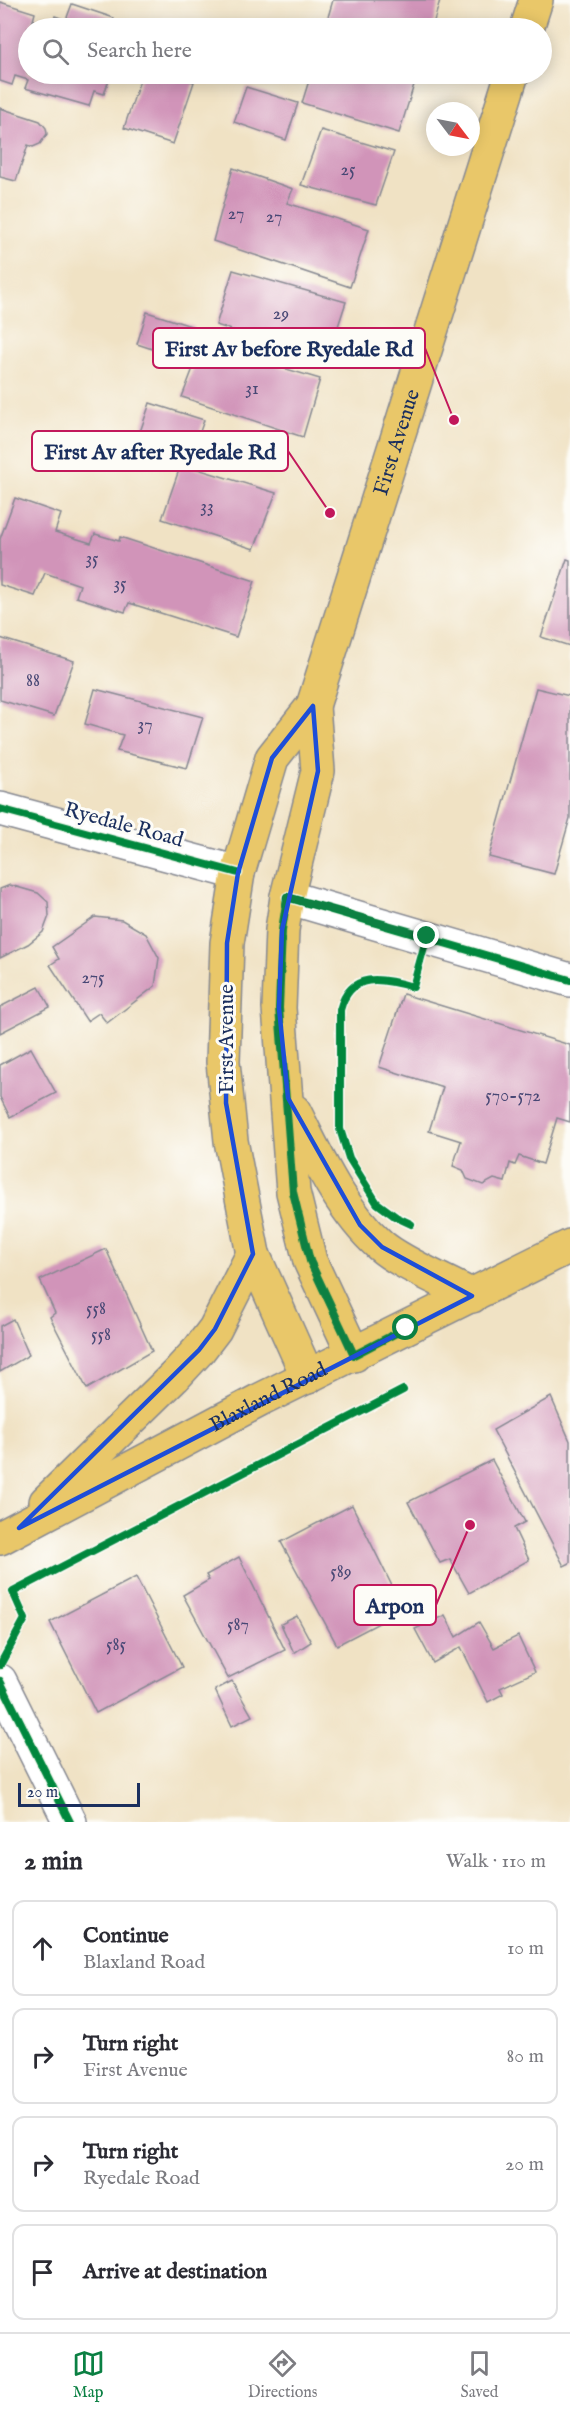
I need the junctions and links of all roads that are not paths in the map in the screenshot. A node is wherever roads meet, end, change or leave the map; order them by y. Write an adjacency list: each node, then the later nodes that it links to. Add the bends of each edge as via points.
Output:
1 (536, 0): 2 (main road)
2 (530, 18)
3 (509, 84): 4 (main road, First Avenue)
4 (313, 706): 6 (main road, First Avenue, via 272,758); 7 (main road, First Avenue, via 318,771)
5 (0, 809): 6 (street, Ryedale Road)
6 (238, 873): 11 (main road, First Avenue, via 226,943 223,1062 231,1141)
7 (287, 897): 8 (street); 9 (main road, First Avenue, via 279,1008)
8 (570, 980)
9 (288, 1098): 12 (main road, via 318,1158 360,1225 382,1247); 13 (main road, First Avenue, via 293,1192 310,1261)
10 (570, 1246): 12 (main road, Blaxland Road)
11 (253, 1254): 14 (main road, First Avenue); 15 (main road, via 215,1329 199,1350)
12 (472, 1296): 13 (main road, Blaxland Road)
13 (354, 1355): 14 (main road, Blaxland Road)
14 (308, 1377): 15 (main road, Blaxland Road)
15 (10, 1533)
16 (0, 1681): 17 (street)
17 (70, 1822)

